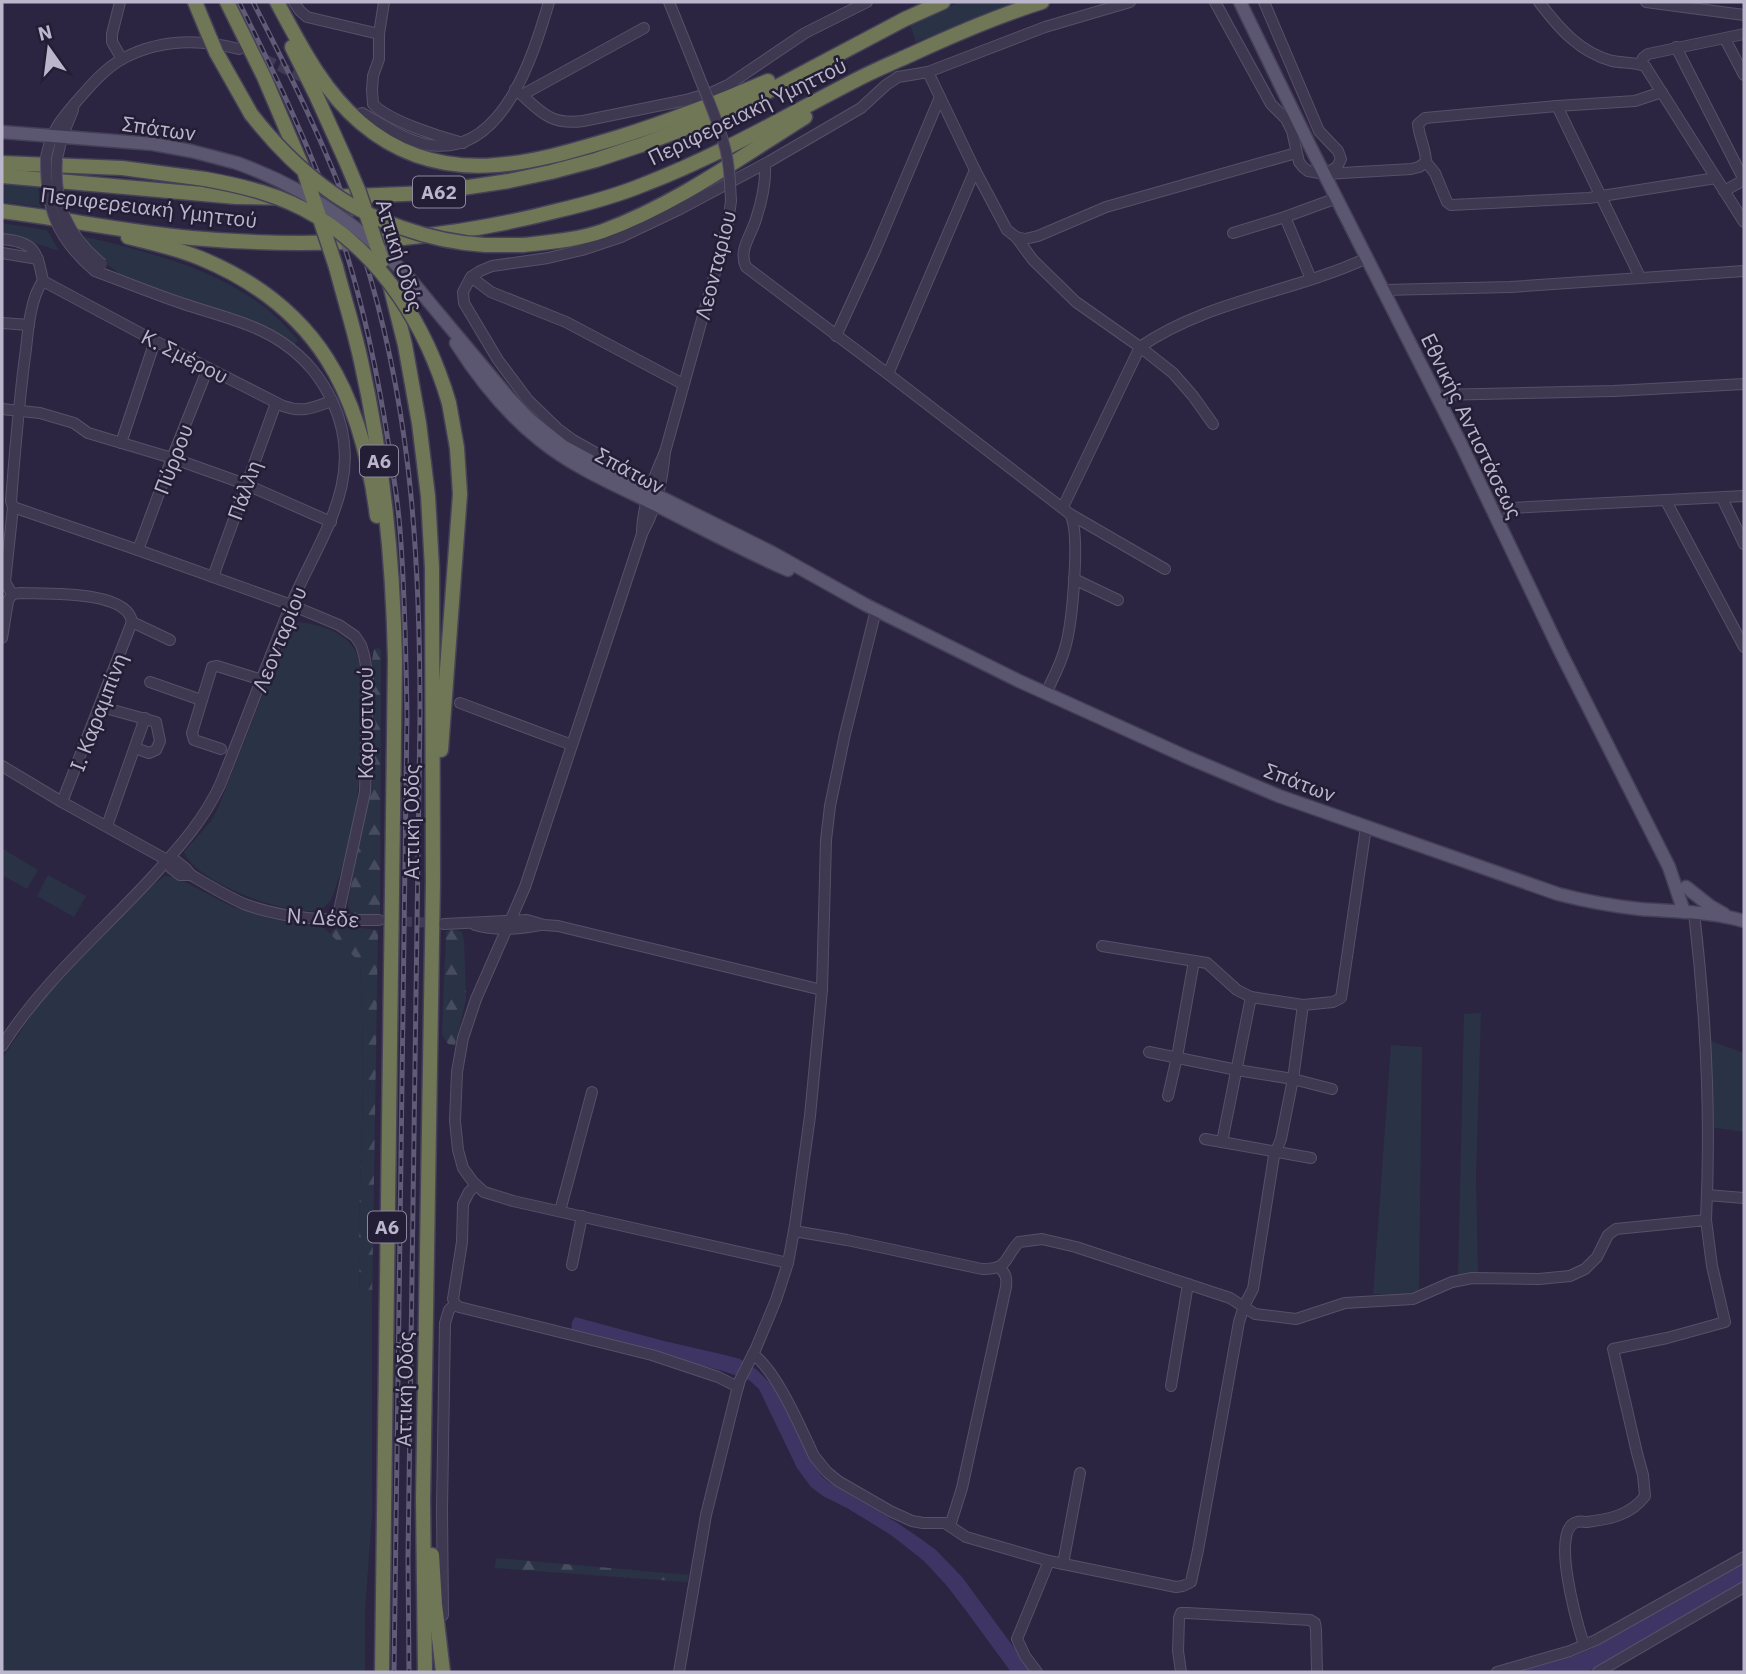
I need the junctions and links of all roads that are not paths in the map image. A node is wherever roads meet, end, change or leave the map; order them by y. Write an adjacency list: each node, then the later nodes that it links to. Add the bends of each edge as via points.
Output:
1 (120, 2): 28 (street, via 112,42)
2 (195, 2): 27 (highway, bridge, via 216,52 251,114 295,163 355,207 390,223 483,245 564,241 635,218)
3 (227, 2): 109 (highway, Αττική Οδός / Α6, bridge, via 305,174 361,359 383,485 394,596)
4 (269, 2): 123 (highway, Αττική Οδός / Α6, bridge, via 359,192 383,261 414,387 432,568)
5 (277, 2): 24 (highway, via 320,76 361,123 412,154 465,166 514,164 596,144 696,111)
6 (294, 2): 21 (street, via 307,18)
7 (384, 2): 21 (street)
8 (549, 2): 32 (street)
9 (669, 2): 74 (street, Λεονταρίου, bridge, via 721,132 731,201 729,223)
10 (867, 2): 32 (street, via 806,33 728,85 695,98 564,122 548,117)
11 (943, 2): 24 (highway, Περιφερειακή Υμηττού / Α62)
12 (1042, 2): 27 (highway, Περιφερειακή Υμηττού / Α62)
13 (1130, 2): 30 (street, via 1054,23)
14 (1215, 2): 40 (street, via 1271,104 1286,119)
15 (1240, 2): 45 (main road, Εθνικής Αντιστάσεως)
16 (1264, 2): 45 (street, via 1319,131 1341,159)
17 (1539, 2): 29 (street, via 1556,24 1588,51 1616,62)
18 (1646, 2): 19 (street)
19 (1744, 15)
20 (644, 29): 32 (street)
21 (379, 34): 39 (street, via 371,99 375,106 425,131)
22 (1744, 34): 23 (street)
23 (1725, 39): 25 (street); 31 (street)
24 (850, 47): 46 (highway, Περιφερειακή Υμηττού / Α62, via 734,108 642,145 551,172 468,188 385,195 236,197)
25 (1676, 47): 29 (street, via 1648,54); 48 (street)
26 (239, 49): 28 (street, Λεονταρίου, via 218,43 180,43)
27 (912, 54): 52 (highway, Περιφερειακή Υμηττού / Α62, via 644,185 476,229 359,242 233,241)
28 (122, 59): 38 (street, Λεονταρίου, via 78,100)
29 (1640, 64): 33 (street)
30 (928, 72): 34 (street); 43 (street, via 892,80 861,108)
31 (1744, 75)
32 (518, 92): 39 (street, via 480,134)
33 (1662, 92): 35 (street, via 1635,101); 47 (street)
34 (940, 97): 44 (street); 69 (street)
35 (1557, 106): 41 (street, via 1424,118 1418,124); 50 (street)
36 (362, 113): 39 (street, via 424,144)
37 (2, 132): 38 (main road, Σπάτων)
38 (57, 137): 77 (street, Λεονταρίου, bridge, via 47,195 55,222 80,258 157,295 280,341 318,374); 86 (main road, Σπάτων, bridge, via 173,147 237,163 298,189 349,222 397,264 529,419 564,446)
39 (463, 143)
40 (1296, 153): 45 (street, via 1303,167); 56 (street, via 1106,207 1038,236)
41 (1426, 162): 45 (street, via 1411,169); 50 (street, via 1451,205)
42 (2, 163): 123 (highway, bridge, via 205,179 289,202 330,225 363,254 414,317 449,402 460,494)
43 (765, 163): 63 (street, via 621,237 548,258 492,266); 69 (street, via 763,190 744,249 744,264)
44 (975, 170): 56 (street, via 1007,230); 73 (street)
45 (1325, 174): 51 (main road, Εθνικής Αντιστάσεως)
46 (2, 176)
47 (1716, 178): 49 (street); 50 (street)
48 (1744, 180): 49 (street)
49 (1724, 191): 54 (street)
50 (1602, 196): 62 (street)
51 (1337, 198): 53 (street); 59 (main road, Εθνικής Αντιστάσεως)
52 (2, 213): 109 (highway, via 120,236 201,258 283,307 320,347 348,398 366,456 380,542)
53 (1285, 218): 55 (street); 64 (street)
54 (1744, 222)
55 (1233, 233)
56 (1016, 237): 71 (street, via 1076,302)
57 (2, 239): 60 (street, via 23,243)
58 (2, 253): 60 (street)
59 (1367, 258): 64 (street); 66 (main road, Εθνικής Αντιστάσεως)
60 (38, 259): 65 (street)
61 (1744, 271): 62 (street)
62 (1640, 277): 66 (street)
63 (471, 278): 74 (street, via 491,292 566,322); 86 (street, via 463,292 464,303 528,400 558,429 635,475)
64 (1311, 279): 71 (street, via 1198,317)
65 (43, 281): 68 (street); 70 (street, Κ. Σμέρου)
66 (1383, 290): 76 (main road, Εθνικής Αντιστάσεως)
67 (2, 323): 68 (street)
68 (29, 325): 80 (street)
69 (835, 336): 73 (street)
70 (155, 341): 72 (street, Κ. Σμέρου); 82 (street)
71 (1140, 347): 81 (street, via 1173,373); 91 (street)
72 (208, 369): 78 (street, Κ. Σμέρου); 83 (street, Πύρρου)
73 (888, 374): 91 (street)
74 (683, 384): 86 (street, Λεονταρίου, via 654,477)
75 (1744, 384): 76 (street)
76 (1436, 395): 90 (main road, Εθνικής Αντιστάσεως)
77 (332, 401): 78 (street, Κ. Σμέρου, via 304,410); 92 (street, Λεονταρίου, via 342,430 346,466)
78 (276, 403): 84 (street, Πάλλη)
79 (2, 409): 80 (street)
80 (18, 410): 82 (street, via 74,423 88,433); 89 (street, via 11,501)
81 (1213, 424)
82 (121, 443): 83 (street)
83 (172, 458): 84 (street); 94 (street, Πύρρου)
84 (245, 484): 92 (street); 96 (street, Πάλλη)
85 (1744, 496): 87 (street)
86 (652, 498): 101 (main road, Σπάτων, via 768,561); 114 (street, Λεονταρίου, via 651,517)
87 (1722, 498): 88 (street); 93 (street)
88 (1666, 501): 90 (street); 105 (street)
89 (15, 508): 94 (street, Καρυστινού); 98 (street, via 5,582)
90 (1491, 509): 122 (main road, Εθνικής Αντιστάσεως)
91 (1066, 511): 95 (street); 97 (street, via 1074,525)
92 (331, 522): 100 (street, Λεονταρίου)
93 (1744, 544)
94 (138, 550): 96 (street, Καρυστινού)
95 (1165, 569)
96 (213, 577): 100 (street, Καρυστινού)
97 (1073, 579): 99 (street); 108 (street, via 1066,647)
98 (12, 594): 102 (street, via 92,596 125,609); 103 (street)
99 (1118, 600)
100 (291, 605): 106 (street, Λεονταρίου); 127 (street, Καρυστινού, via 349,631 361,645 367,665 365,792)
101 (871, 607): 108 (main road, Σπάτων); 134 (street, via 830,806)
102 (132, 622): 104 (street); 118 (street, Ι. Καραμπίνη)
103 (2, 638)
104 (170, 640)
105 (1744, 647)
106 (262, 680): 110 (street, via 212,667); 121 (street, Λεονταρίου, via 210,807)
107 (150, 682): 110 (street)
108 (1046, 693): 120 (main road, Σπάτων, via 1279,796)
109 (394, 695): 174 (highway, Αττική Οδός / Α6)
110 (201, 700): 116 (street, via 192,737)
111 (460, 703): 114 (street)
112 (108, 709): 113 (street)
113 (145, 718): 115 (street); 115 (street, via 156,722 160,741 149,753)
114 (572, 745): 131 (street, Λεονταρίου)
115 (135, 748): 119 (street)
116 (221, 749)
117 (2, 766): 118 (street, Ν. Δέδε)
118 (62, 802): 119 (street, Ν. Δέδε)
119 (107, 826): 121 (street, Ν. Δέδε)
120 (1366, 827): 125 (main road, Σπάτων, via 1558,894); 136 (street, via 1341,998)
121 (169, 861): 127 (street, Ν. Δέδε, via 176,861 227,896 261,909 295,918); 137 (street, Λεονταρίου, via 39,995)
122 (1669, 867): 124 (main road, Εθνικής Αντιστάσεως); 125 (main road, Εθνικής Αντιστάσεως)
123 (433, 881): 166 (highway, Αττική Οδός / Α6)
124 (1686, 887): 125 (main road); 126 (main road, Εθνικής Αντιστάσεως)
125 (1689, 913): 126 (main road, Σπάτων); 150 (street, via 1704,1014)
126 (1731, 917): 129 (main road, Σπάτων)
127 (337, 920): 128 (street, Ν. Δέδε)
128 (379, 920)
129 (1744, 921)
130 (444, 924): 131 (street, via 488,929)
131 (508, 925): 134 (street, via 573,928); 149 (street, Λεονταρίου, via 476,999 457,1072 458,1150 463,1168)
132 (1102, 946): 133 (street)
133 (1194, 961): 135 (street, via 1207,963); 139 (street)
134 (822, 990): 155 (street)
135 (1251, 997): 136 (street); 140 (street)
136 (1303, 1005): 141 (street)
137 (2, 1046)
138 (1149, 1052): 139 (street)
139 (1177, 1057): 140 (street); 144 (street)
140 (1237, 1070): 141 (street); 146 (street)
141 (1293, 1079): 142 (street); 147 (street)
142 (1332, 1089)
143 (592, 1092): 152 (street)
144 (1168, 1096)
145 (1205, 1139): 146 (street)
146 (1222, 1142): 147 (street)
147 (1277, 1152): 148 (street); 161 (street, via 1252,1289)
148 (1311, 1158)
149 (476, 1185): 152 (street, via 513,1201); 160 (street, via 463,1203)
150 (1707, 1195): 151 (street); 154 (street)
151 (1744, 1198)
152 (560, 1211): 153 (street)
153 (582, 1216): 156 (street); 157 (street)
154 (1706, 1220): 161 (street, via 1616,1230 1608,1235 1597,1257 1570,1276 1472,1278 1413,1299 1345,1303 1296,1319 1255,1314); 173 (street, via 1725,1322 1613,1349 1645,1496 1627,1513 1574,1522 1567,1528 1565,1558)
155 (794, 1231): 156 (street); 158 (street, via 982,1269)
156 (788, 1263): 162 (street)
157 (572, 1265)
158 (999, 1268): 159 (street, via 1019,1242 1042,1239); 167 (street, via 1005,1273 1006,1287)
159 (1188, 1284): 161 (street); 164 (street)
160 (455, 1304): 163 (street, via 652,1355); 172 (street, via 445,1323)
161 (1244, 1306): 170 (street, via 1191,1583 1175,1587)
162 (752, 1357): 163 (street); 167 (street, via 761,1360 772,1374 814,1456 827,1472 906,1518)
163 (739, 1384): 177 (street, via 706,1515)
164 (1171, 1385)
165 (1080, 1473): 170 (street)
166 (423, 1500): 175 (highway, Αττική Οδός / Α6); 176 (highway)
167 (950, 1526): 169 (street, via 966,1537)
168 (1744, 1557): 173 (street)
169 (1049, 1561): 170 (street); 178 (street, via 1017,1639)
170 (1063, 1564)
171 (1744, 1587): 182 (street)
172 (445, 1633)
173 (1584, 1646): 181 (street)
174 (382, 1672)
175 (425, 1672)
176 (443, 1672)
177 (679, 1672)
178 (1037, 1672)
179 (1181, 1672): 180 (street, via 1181,1613 1310,1620 1315,1623)
180 (1318, 1672)
181 (1497, 1672)
182 (1598, 1672)

